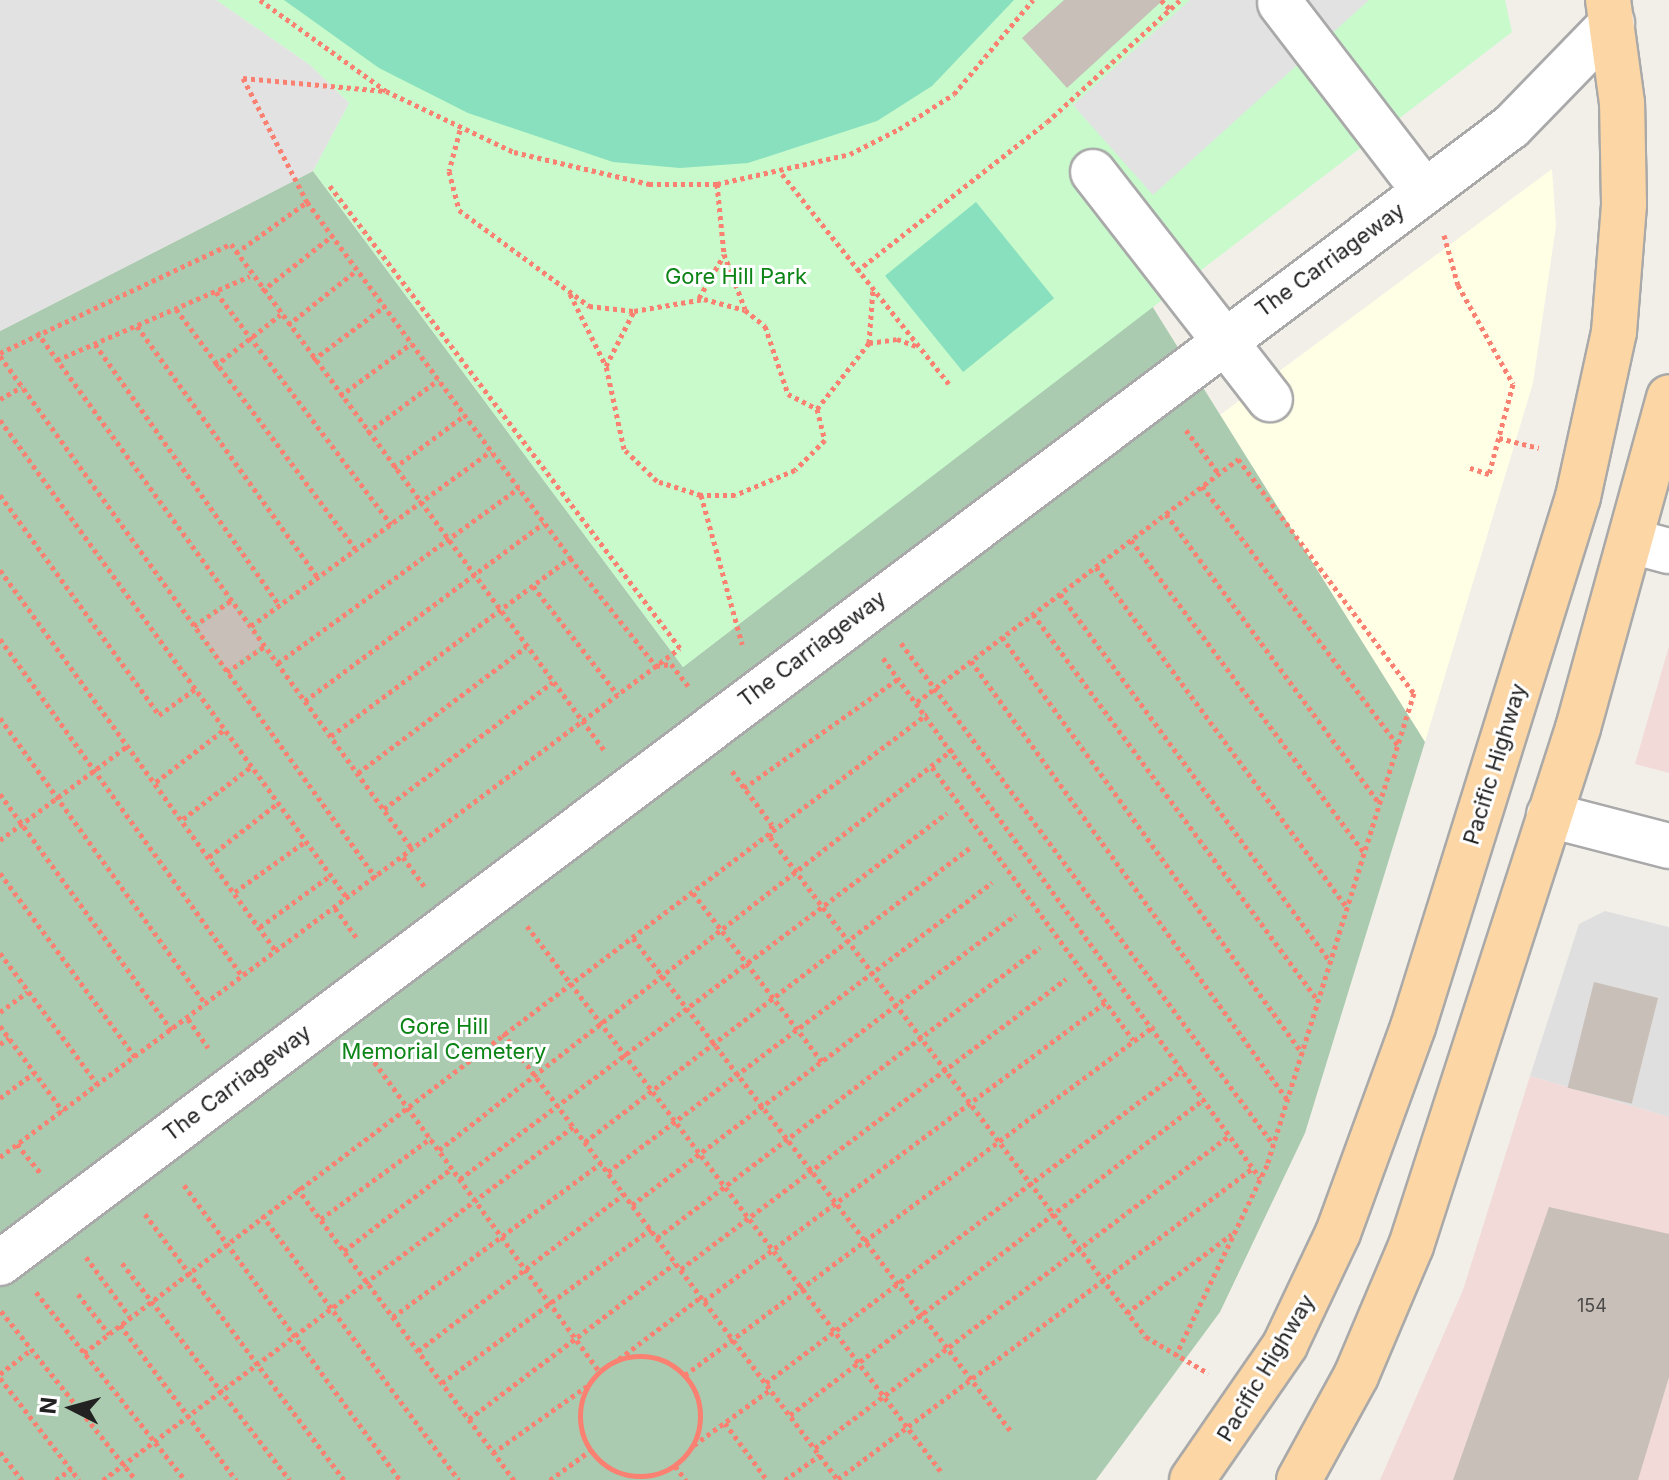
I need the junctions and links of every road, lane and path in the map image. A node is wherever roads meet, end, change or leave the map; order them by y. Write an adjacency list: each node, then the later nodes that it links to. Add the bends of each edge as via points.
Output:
1 (260, 0): 8 (path)
2 (1033, 0): 11 (path, via 954,94 850,154)
3 (1161, 0): 6 (path)
4 (1180, 0): 6 (path)
5 (1280, 3): 14 (street)
6 (1170, 9): 20 (path, via 1047,122)
7 (1610, 11): 14 (street, The Carriageway, via 1511,127); 322 (main road, Pacific Highway, via 1624,204 1614,332 1578,497 1413,1027 1350,1204 1285,1345)
8 (386, 91): 9 (path); 15 (path, via 243,78)
9 (460, 130): 12 (path, via 577,172); 25 (path, via 449,171 459,210)
10 (1093, 172): 36 (street)
11 (782, 174): 12 (path); 20 (path)
12 (717, 184): 18 (path)
13 (330, 186): 94 (path, via 680,648)
14 (1424, 191): 36 (street, The Carriageway); 57 (path, via 1458,285 1513,384)
15 (307, 202): 16 (path); 17 (path)
16 (332, 236): 19 (path); 23 (path)
17 (236, 253): 21 (path); 34 (path, via 231,244)
18 (724, 254): 26 (path); 29 (path)
19 (357, 270): 27 (path); 32 (path)
20 (857, 271): 22 (path)
21 (250, 276): 23 (path); 24 (path)
22 (873, 289): 38 (path); 40 (path)
23 (262, 291): 31 (path)
24 (216, 292): 28 (path); 35 (path)
25 (569, 293): 30 (path, via 589,306); 45 (path)
26 (699, 299): 29 (path); 30 (path)
27 (385, 306): 37 (path); 43 (path)
28 (176, 309): 33 (path); 44 (path)
29 (745, 310): 53 (path, via 765,326 788,394)
30 (634, 311): 45 (path)
31 (280, 315): 32 (path); 35 (path)
32 (288, 325): 43 (path)
33 (137, 326): 39 (path); 78 (path)
34 (37, 332): 41 (path); 42 (path)
35 (251, 337): 44 (path); 69 (path)
36 (1226, 337): 52 (street); 84 (street, The Carriageway)
37 (412, 343): 46 (path); 49 (path)
38 (869, 343): 40 (path, via 897,339); 53 (path)
39 (95, 344): 42 (path); 82 (path)
40 (920, 348): 47 (path)
41 (0, 355): 48 (path)
42 (57, 360): 81 (path)
43 (313, 360): 49 (path)
44 (215, 366): 73 (path)
45 (606, 366): 65 (path, via 624,449 657,481)
46 (438, 380): 54 (path); 56 (path)
47 (949, 384)
48 (22, 387): 51 (path); 86 (path)
49 (340, 396): 56 (path)
50 (1669, 397): 72 (main road)
51 (0, 399)
52 (1270, 399)
53 (817, 409): 65 (path, via 825,440 795,470 735,495)
54 (465, 415): 59 (path); 61 (path)
55 (0, 420): 99 (path)
56 (367, 433): 61 (path)
57 (1499, 438): 58 (path); 60 (path, via 1489,474)
58 (1544, 449)
59 (491, 451): 63 (path); 66 (path)
60 (1467, 467)
61 (394, 468): 66 (path)
62 (1202, 486): 67 (path); 111 (path); 111 (path, via 1238,459 1414,693)
63 (519, 488): 68 (path); 70 (path)
64 (0, 495): 99 (path, via 159,715)
65 (701, 495): 100 (path, via 720,581)
66 (420, 503): 69 (path); 70 (path)
67 (1166, 514): 71 (path); 123 (path)
68 (544, 523): 74 (path); 77 (path)
69 (391, 524): 73 (path)
70 (447, 540): 77 (path); 93 (path)
71 (1131, 540): 75 (path); 135 (path)
72 (1650, 546): 126 (main road)
73 (356, 550): 78 (path)
74 (570, 558): 79 (path); 94 (path)
75 (1096, 567): 80 (path); 147 (path)
76 (0, 570): 110 (path)
77 (474, 576): 83 (path); 102 (path)
78 (318, 578): 82 (path)
79 (533, 586): 83 (path); 101 (path)
80 (1060, 594): 85 (path); 156 (path)
81 (232, 600): 86 (path); 87 (path)
82 (279, 605): 87 (path)
83 (499, 611): 91 (path); 109 (path)
84 (862, 611): 96 (path); 98 (path); 100 (street, The Carriageway)
85 (1033, 614): 88 (path); 166 (path)
86 (194, 626): 95 (path)
87 (251, 626): 90 (path)
88 (1002, 637): 92 (path); 183 (path)
89 (0, 639): 115 (path)
90 (265, 646): 93 (path); 95 (path)
91 (526, 647): 97 (path); 116 (path)
92 (971, 661): 98 (path); 196 (path)
93 (278, 663): 102 (path)
94 (656, 666): 101 (path); 107 (path, via 671,664)
95 (227, 672): 140 (path)
96 (898, 679): 103 (path); 119 (path)
97 (553, 682): 106 (path); 124 (path)
98 (936, 687): 103 (path); 209 (path)
99 (195, 689): 108 (path)
100 (759, 689): 107 (street, The Carriageway)
101 (618, 695): 106 (path)
102 (305, 701): 109 (path)
103 (917, 702): 104 (path)
104 (927, 714): 112 (path); 129 (path)
105 (0, 718): 121 (path)
106 (582, 722): 118 (path); 134 (path)
107 (709, 727): 118 (street, The Carriageway); 119 (path)
108 (225, 729): 113 (path); 117 (path)
109 (331, 736): 116 (path)
110 (129, 745): 115 (path); 117 (path)
111 (1398, 745): 123 (path)
112 (953, 749): 114 (path); 174 (path)
113 (252, 766): 122 (path); 127 (path)
114 (932, 766): 137 (path); 165 (path)
115 (94, 770): 121 (path); 159 (path)
116 (358, 773): 124 (path)
117 (156, 782): 127 (path)
118 (630, 786): 142 (street, The Carriageway)
119 (744, 788): 129 (path, via 772,825)
120 (0, 794): 128 (path)
121 (57, 798): 128 (path); 167 (path)
122 (278, 803): 131 (path); 136 (path)
123 (1381, 805): 135 (path)
124 (384, 809): 134 (path)
125 (947, 813): 146 (path)
126 (1549, 815): 132 (street); 323 (main road, via 1411,1246 1356,1376)
127 (183, 819): 136 (path)
128 (22, 824): 130 (path); 176 (path)
129 (770, 837): 137 (path); 144 (path)
130 (0, 840)
131 (306, 841): 139 (path); 143 (path)
132 (1669, 846)
133 (969, 848): 152 (path)
134 (413, 850): 140 (path)
135 (1365, 854): 147 (path)
136 (209, 857): 143 (path)
137 (796, 871): 146 (path); 150 (path)
138 (0, 873): 185 (path)
139 (331, 875): 145 (path); 149 (path)
140 (376, 878): 145 (path)
141 (992, 883): 158 (path)
142 (498, 887): 162 (path); 169 (street, The Carriageway)
143 (235, 892): 149 (path)
144 (693, 893): 150 (path); 151 (path)
145 (348, 899): 154 (path)
146 (822, 907): 152 (path); 157 (path)
147 (1348, 909): 156 (path)
148 (1016, 915): 168 (path)
149 (260, 927): 154 (path)
150 (722, 931): 157 (path); 160 (path)
151 (633, 938): 160 (path); 162 (path)
152 (848, 940): 158 (path); 164 (path)
153 (1040, 947): 179 (path)
154 (277, 952): 159 (path)
155 (0, 954): 163 (path)
156 (1331, 963): 166 (path)
157 (747, 964): 164 (path); 170 (path)
158 (872, 974): 168 (path); 175 (path)
159 (243, 977): 167 (path)
160 (662, 977): 170 (path); 172 (path)
161 (1066, 979): 188 (path)
162 (569, 984): 172 (path); 177 (path)
163 (28, 992): 171 (path); 192 (path)
164 (773, 997): 175 (path); 181 (path)
165 (1106, 1002): 180 (path); 197 (path)
166 (1318, 1002): 183 (path)
167 (206, 1005): 176 (path)
168 (896, 1006): 179 (path); 186 (path)
169 (336, 1009): 198 (path); 210 (street, The Carriageway)
170 (687, 1009): 181 (path); 184 (path)
171 (0, 1012)
172 (600, 1025): 184 (path); 191 (path)
173 (0, 1026): 178 (path)
174 (1154, 1026): 180 (path); 187 (path)
175 (797, 1029): 186 (path); 190 (path)
176 (172, 1031): 185 (path)
177 (503, 1033): 191 (path); 198 (path)
178 (9, 1038): 182 (path); 189 (path)
179 (920, 1038): 188 (path); 206 (path)
180 (1133, 1040): 207 (path)
181 (713, 1043): 190 (path); 193 (path)
182 (0, 1044)
183 (1302, 1053): 196 (path)
184 (624, 1056): 193 (path); 199 (path)
185 (136, 1058): 192 (path)
186 (822, 1062): 200 (path)
187 (1183, 1069): 195 (path); 222 (path)
188 (944, 1071): 197 (path); 217 (path)
189 (34, 1073): 194 (path); 201 (path)
190 (738, 1075): 200 (path); 202 (path)
191 (535, 1076): 199 (path); 211 (path)
192 (98, 1085): 201 (path)
193 (651, 1091): 202 (path); 208 (path)
194 (0, 1098)
195 (1204, 1099): 204 (path); 230 (path)
196 (1288, 1099): 209 (path)
197 (969, 1103): 207 (path); 227 (path)
198 (406, 1104): 205 (path); 223 (path)
199 (558, 1106): 203 (path); 220 (path)
200 (762, 1107): 206 (path); 212 (path)
201 (63, 1111): 213 (path)
202 (675, 1122): 212 (path); 218 (path)
203 (573, 1127): 208 (path); 226 (path)
204 (1230, 1135): 216 (path); 240 (path)
205 (431, 1138): 211 (path); 232 (path)
206 (787, 1140): 217 (path); 224 (path)
207 (997, 1141): 222 (path); 238 (path)
208 (585, 1142): 214 (path)
209 (1273, 1144): 221 (path)
210 (155, 1145): 219 (street, The Carriageway); 239 (path)
211 (439, 1150): 215 (path)
212 (699, 1154): 224 (path); 228 (path)
213 (0, 1157)
214 (601, 1163): 218 (path); 236 (path)
215 (452, 1168): 220 (path); 242 (path)
216 (1253, 1168): 221 (path); 249 (path)
217 (811, 1171): 227 (path); 233 (path)
218 (608, 1172): 225 (path)
219 (116, 1175): 231 (street, The Carriageway); 248 (path)
220 (460, 1179): 226 (path)
221 (1260, 1179): 235 (path)
222 (1030, 1184): 230 (path); 251 (path)
223 (297, 1188): 229 (path); 232 (path)
224 (724, 1188): 233 (path); 237 (path)
225 (624, 1194): 228 (path); 247 (path)
226 (477, 1202): 236 (path); 250 (path)
227 (836, 1203): 238 (path); 241 (path)
228 (632, 1205): 234 (path)
229 (262, 1215): 239 (path); 257 (path)
230 (1053, 1215): 240 (path); 260 (path)
231 (58, 1218): 243 (street, The Carriageway); 261 (path)
232 (321, 1219): 242 (path)
233 (748, 1219): 241 (path); 246 (path)
234 (651, 1229): 237 (path); 256 (path)
235 (1234, 1233): 259 (path); 273 (path)
236 (501, 1236): 247 (path); 262 (path)
237 (657, 1238): 245 (path)
238 (865, 1241): 251 (path); 252 (path)
239 (226, 1243): 248 (path); 266 (path)
240 (1077, 1247): 249 (path); 269 (path)
241 (772, 1250): 252 (path); 254 (path)
242 (344, 1251): 250 (path)
243 (4, 1260): 272 (path)
244 (122, 1263): 255 (path)
245 (675, 1263): 246 (path); 267 (path)
246 (681, 1269): 254 (path)
247 (526, 1271): 256 (path); 271 (path)
248 (188, 1272): 255 (path); 276 (path)
249 (1102, 1281): 259 (path); 281 (path)
250 (368, 1284): 257 (path); 262 (path)
251 (898, 1284): 260 (path); 264 (path)
252 (802, 1290): 264 (path); 268 (path)
253 (78, 1294): 265 (path)
254 (703, 1299): 268 (path); 274 (path)
255 (151, 1300): 261 (path); 286 (path)
256 (550, 1303): 267 (path); 282 (path)
257 (332, 1309): 266 (path); 315 (path)
258 (0, 1310): 270 (path)
259 (1127, 1313): 273 (path, via 1146,1337)
260 (921, 1314): 269 (path); 275 (path)
261 (130, 1317): 263 (path)
262 (393, 1317): 271 (path)
263 (120, 1325): 265 (path); 289 (path)
264 (834, 1332): 275 (path); 284 (path)
265 (109, 1334): 272 (path)
266 (295, 1337): 276 (path); 314 (path)
267 (576, 1339): 277 (path); 290 (path)
268 (734, 1341): 279 (path); 284 (path)
269 (947, 1347): 281 (path); 287 (path)
270 (31, 1350): 280 (path); 301 (path)
271 (418, 1351): 282 (path)
272 (84, 1353): 294 (path)
273 (1176, 1355): 278 (path)
274 (617, 1360): 277 (path); 279 (path, via 652,1357)
275 (858, 1363): 287 (path); 288 (path)
276 (257, 1364): 286 (path); 313 (path)
277 (599, 1371): 283 (path)
278 (1208, 1373)
279 (685, 1375): 295 (path, via 701,1412)
280 (0, 1376): 303 (path)
281 (971, 1379): 292 (path); 293 (path)
282 (442, 1383): 290 (path)
283 (591, 1383): 297 (path, via 580,1424); 299 (path)
284 (766, 1383): 285 (path)
285 (771, 1389): 288 (path); 291 (path)
286 (221, 1392): 289 (path); 312 (path)
287 (883, 1396): 292 (path); 296 (path)
288 (790, 1415): 296 (path)
289 (188, 1417): 294 (path); 311 (path)
290 (469, 1419): 299 (path)
291 (725, 1423): 295 (path); 319 (path)
292 (907, 1427): 304 (path); 321 (path)
293 (1010, 1430)
294 (154, 1441): 301 (path); 310 (path)
295 (693, 1445): 302 (path)
296 (815, 1448): 300 (path)
297 (591, 1450): 302 (path, via 635,1477); 317 (path)
298 (0, 1452): 305 (path)
299 (493, 1453): 316 (path)
300 (820, 1455): 320 (path); 321 (path)
301 (122, 1463): 308 (path); 309 (path)
302 (675, 1466): 318 (path)
303 (71, 1469): 306 (path); 307 (path)
304 (942, 1473)
305 (22, 1480)
306 (56, 1480)
307 (79, 1480)
308 (103, 1480)
309 (136, 1480)
310 (185, 1480)
311 (236, 1480)
312 (290, 1480)
313 (344, 1480)
314 (400, 1480)
315 (459, 1480)
316 (514, 1480)
317 (550, 1480)
318 (686, 1480)
319 (767, 1480)
320 (785, 1480)
321 (838, 1480)
322 (1192, 1480)
323 (1299, 1480)

